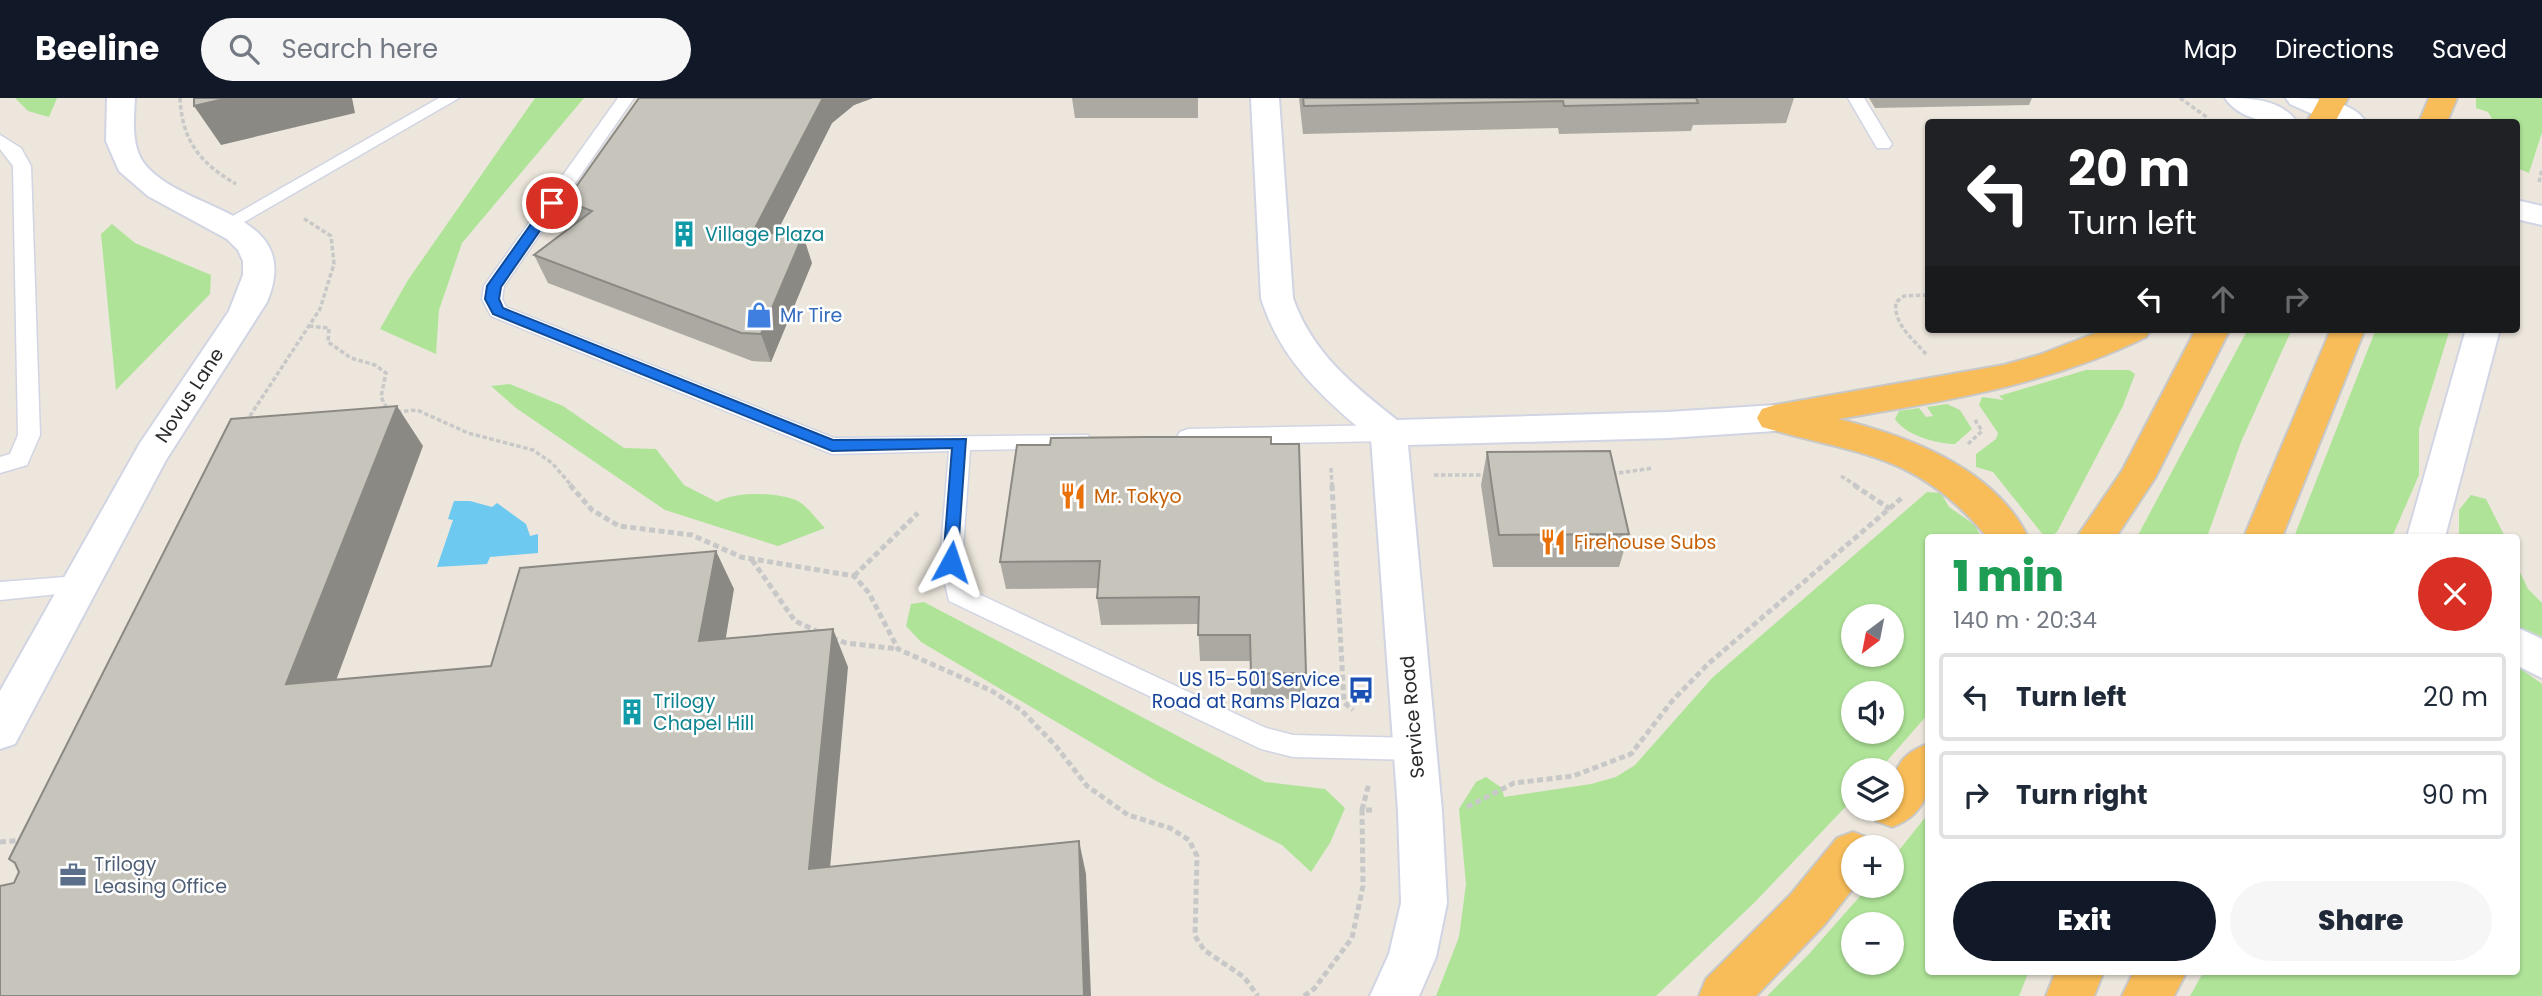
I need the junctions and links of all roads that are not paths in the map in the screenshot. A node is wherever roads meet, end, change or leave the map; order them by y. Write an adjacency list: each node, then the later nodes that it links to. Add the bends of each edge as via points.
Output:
1 (121, 98): 18 (street, Novus Lane, via 119,124 130,166 146,181)
2 (626, 98): 27 (lane, via 494,286 492,299 498,311 832,446)
3 (1265, 98): 24 (street, via 1277,298 1283,324 1331,384)
4 (1856, 98): 13 (lane)
5 (2239, 98): 10 (street)
6 (2300, 98): 9 (street)
7 (2443, 98): 11 (highway)
8 (443, 100): 18 (lane)
9 (2333, 114)
10 (2278, 119)
11 (2434, 119)
12 (0, 140): 28 (lane, via 15,152 22,166 29,435 19,459)
13 (1884, 144)
14 (2520, 188): 15 (street)
15 (2542, 194)
16 (2520, 211): 17 (street)
17 (2542, 216)
18 (226, 225): 33 (street, Novus Lane, via 246,239 259,261 248,307 172,419)
19 (2125, 333): 23 (highway, via 2044,365 1950,388)
20 (2211, 333): 30 (highway, via 2137,478)
21 (2346, 333): 31 (highway)
22 (2482, 333): 32 (street)
23 (1775, 418): 24 (street); 29 (highway, via 1870,438 1935,468 1978,501)
24 (1389, 433): 25 (lane); 38 (street, Service Road)
25 (1160, 438)
26 (1107, 439): 27 (lane)
27 (960, 443): 38 (lane, via 951,562 957,594 1261,738 1293,746)
28 (0, 465)
29 (2006, 534)
30 (2098, 534)
31 (2264, 534)
32 (2427, 534)
33 (79, 585): 34 (lane); 37 (street, Novus Lane)
34 (0, 591)
35 (2520, 646): 36 (street)
36 (2542, 661)
37 (0, 731)
38 (1415, 749): 46 (street, Service Road, via 1424,903 1412,957)
39 (1925, 767): 40 (highway)
40 (1904, 792)
41 (1880, 821): 42 (highway)
42 (1868, 835)
43 (1841, 868): 47 (highway)
44 (2078, 975): 48 (highway)
45 (2161, 975): 49 (highway)
46 (1394, 996)
47 (1724, 996)
48 (2070, 996)
49 (2146, 996)

